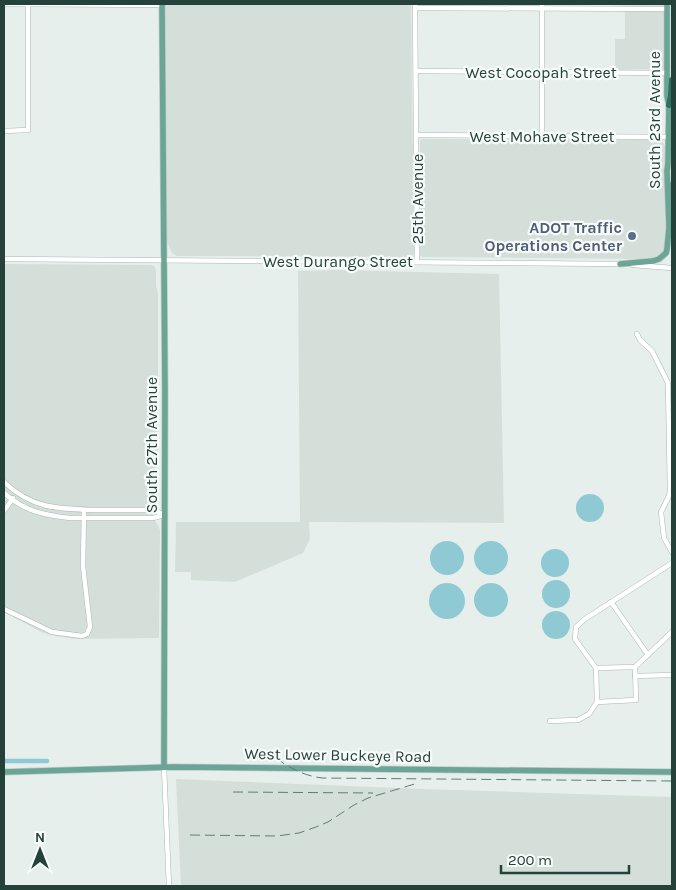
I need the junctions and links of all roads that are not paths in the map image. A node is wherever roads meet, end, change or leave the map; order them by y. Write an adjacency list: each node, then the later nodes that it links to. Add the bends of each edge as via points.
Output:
1 (4, 4): 2 (street)
2 (28, 4): 3 (street); 13 (street, via 28,130)
3 (33, 4): 4 (street)
4 (162, 4): 22 (main road, South 27th Avenue)
5 (415, 6): 6 (street); 8 (street, 25th Avenue)
6 (542, 6): 7 (street); 9 (street)
7 (667, 6): 10 (main road, South 23rd Avenue)
8 (416, 71): 9 (street, West Cocopah Street); 14 (street, 25th Avenue)
9 (542, 72): 10 (street, West Cocopah Street); 15 (street)
10 (666, 73): 12 (main road, South 23rd Avenue)
11 (672, 80): 12 (highway)
12 (669, 105): 16 (main road, South 23rd Avenue)
13 (4, 131)
14 (416, 135): 15 (street, West Mohave Street); 23 (street, 25th Avenue)
15 (542, 136): 16 (street, West Mohave Street)
16 (668, 137): 17 (main road, South 23rd Avenue)
17 (668, 163): 18 (main road); 19 (main road, South 23rd Avenue)
18 (672, 198)
19 (669, 226): 20 (main road, South 23rd Avenue); 24 (main road, via 666,254 660,259)
20 (672, 236)
21 (4, 259): 22 (street, West Durango Street)
22 (163, 260): 23 (street, West Durango Street); 33 (main road, South 27th Avenue)
23 (417, 262): 24 (street, West Durango Street)
24 (620, 264): 25 (street, West Durango Street)
25 (672, 268)
26 (637, 334): 35 (street, via 652,352 668,383 670,491 662,512 664,538)
27 (4, 482): 29 (street)
28 (4, 493): 30 (street)
29 (16, 493): 30 (street); 31 (street, via 43,506)
30 (12, 500): 32 (street); 34 (street, via 37,513)
31 (84, 510): 33 (street, via 154,510); 34 (street)
32 (4, 511)
33 (164, 515): 34 (street, via 154,518); 47 (main road, South 27th Avenue)
34 (84, 518): 38 (street, via 83,566 90,627 87,634 52,632)
35 (672, 552)
36 (672, 563): 37 (street)
37 (611, 602): 40 (street); 42 (street, via 576,627 575,639)
38 (4, 609)
39 (672, 633): 40 (street)
40 (648, 655): 41 (street)
41 (635, 667): 42 (street); 44 (street)
42 (596, 668): 45 (street)
43 (672, 675): 44 (street)
44 (635, 676): 45 (street, via 636,700)
45 (597, 702): 46 (street, via 589,714 578,720)
46 (550, 721)
47 (164, 767): 48 (main road, West Lower Buckeye Road); 49 (main road, West Lower Buckeye Road); 50 (street, South 27th Avenue)
48 (4, 772)
49 (672, 772)
50 (168, 886)

